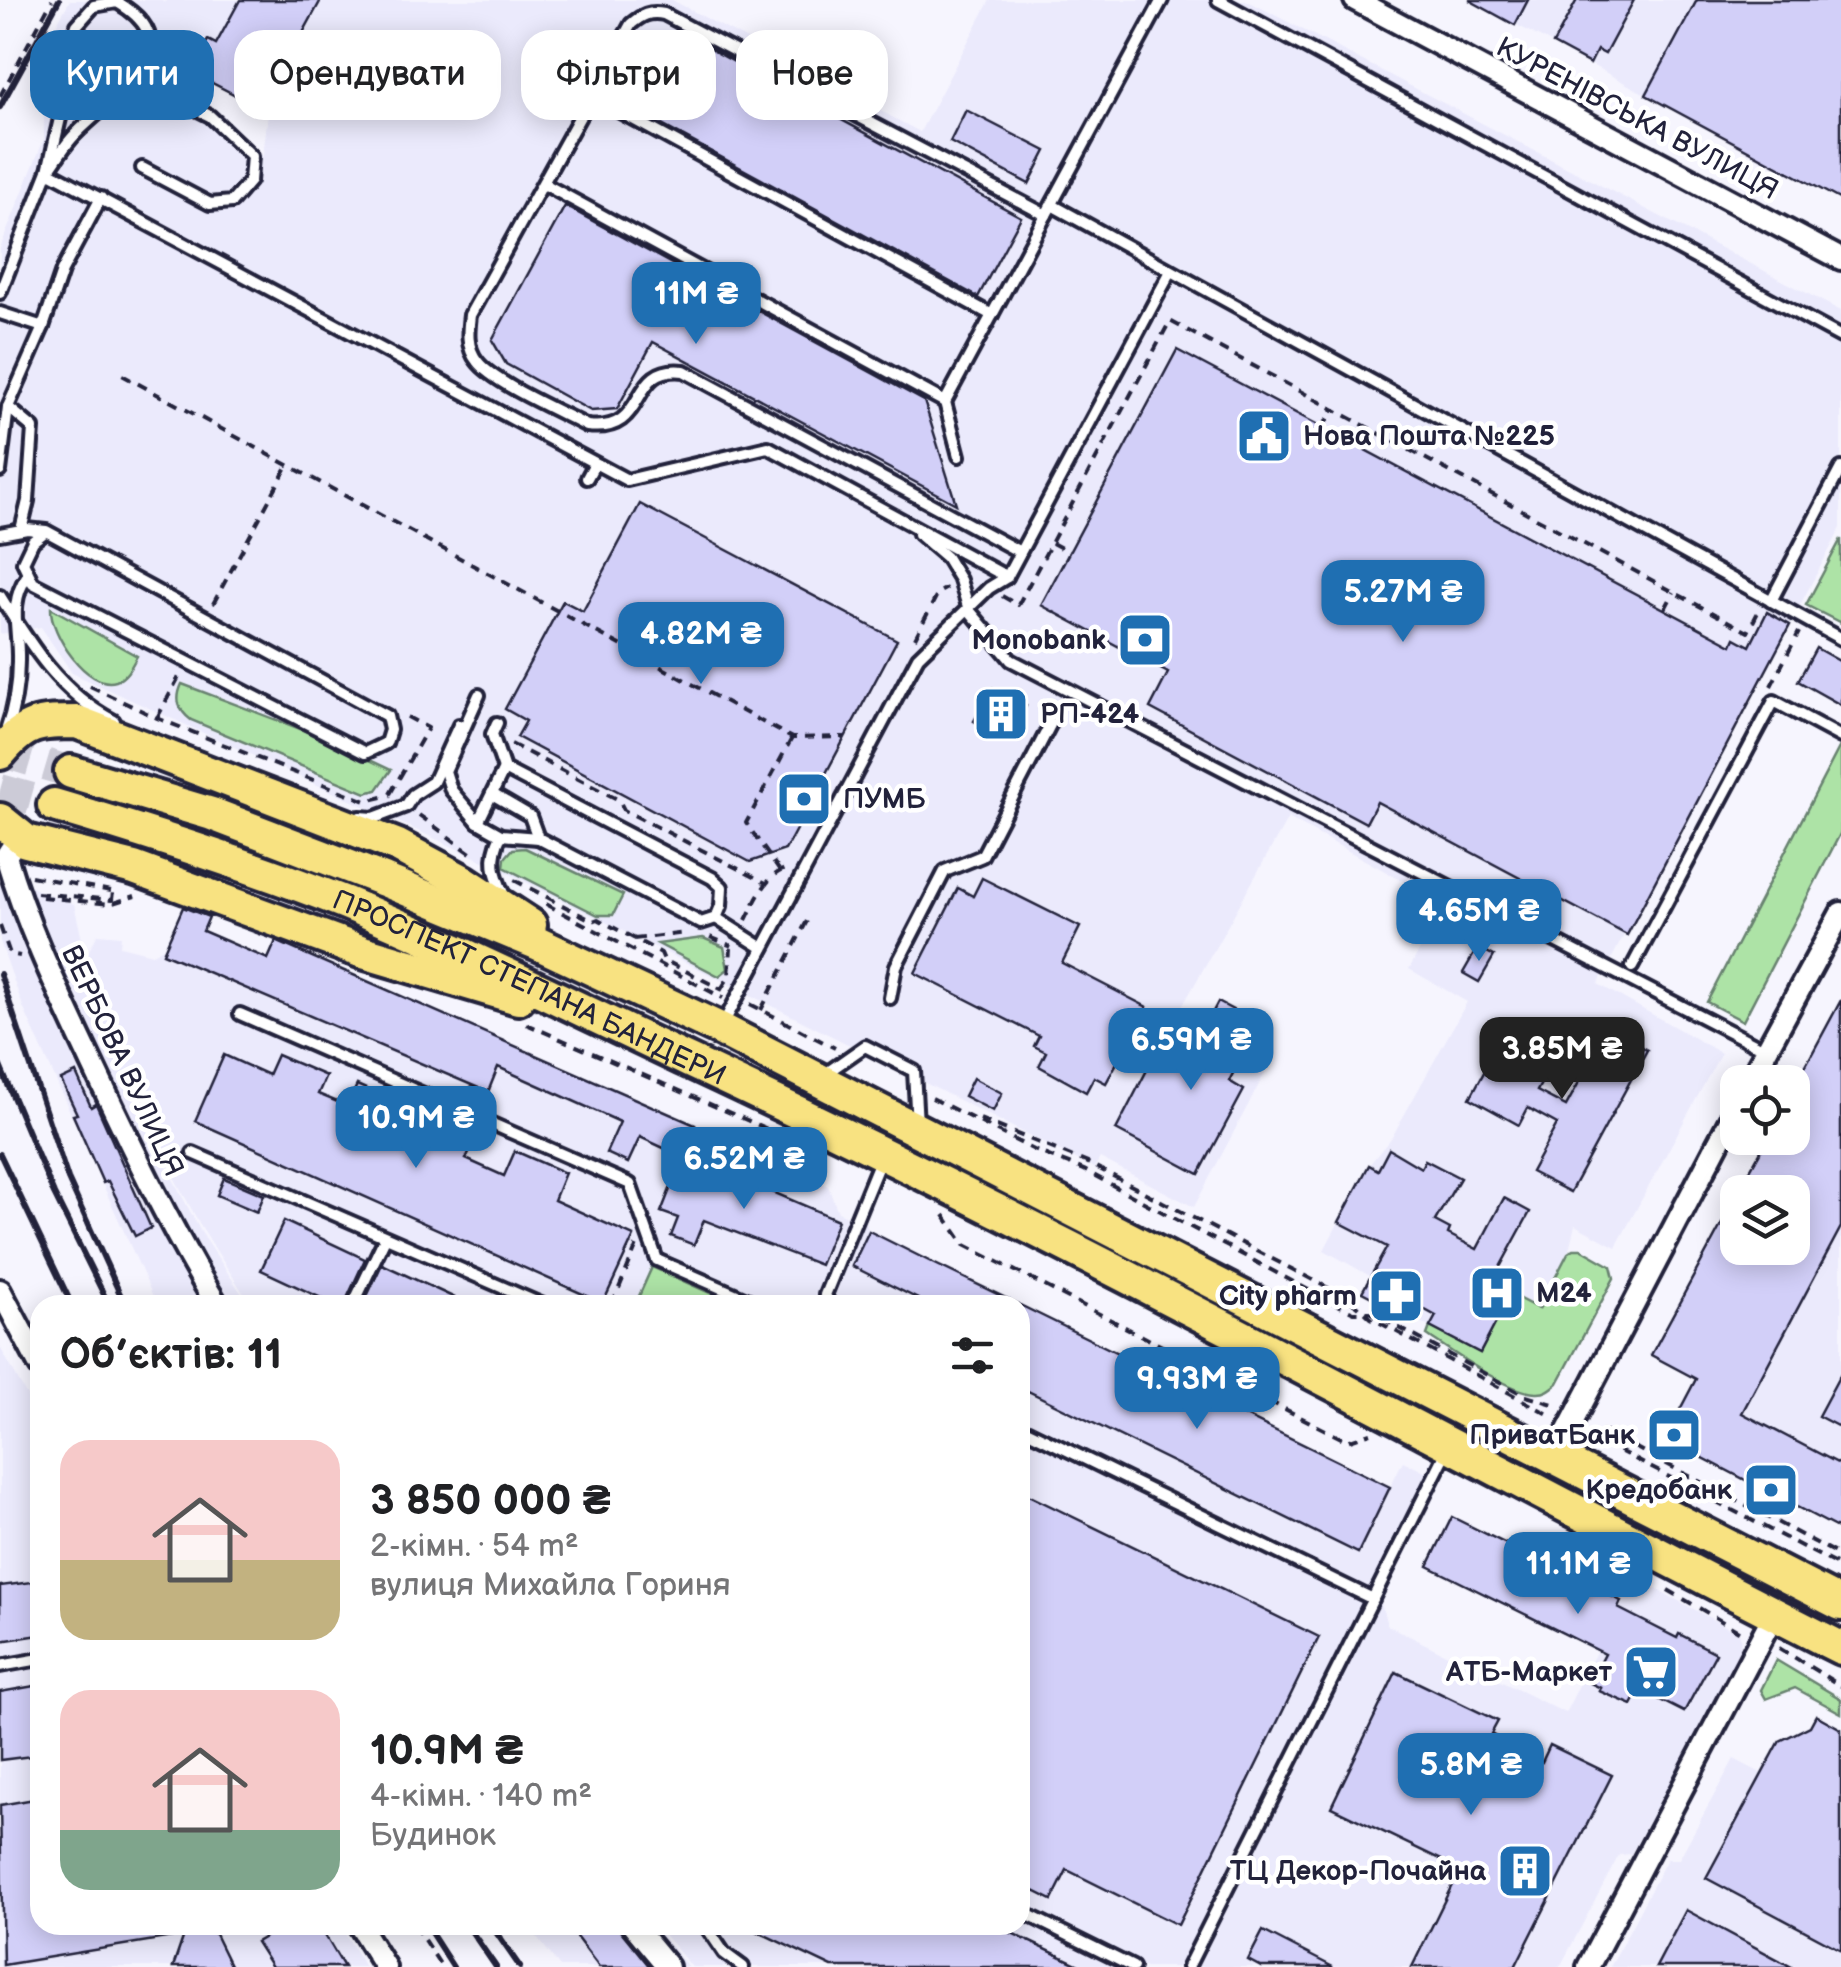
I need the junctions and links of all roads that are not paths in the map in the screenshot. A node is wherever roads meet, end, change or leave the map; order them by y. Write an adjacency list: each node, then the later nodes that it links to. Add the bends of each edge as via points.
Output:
1 (1162, 0): 18 (lane)
2 (1218, 0): 25 (lane)
3 (1355, 0): 19 (street, КУРЕНІВСЬКА ВУЛИЦЯ)
4 (75, 30): 5 (lane, via 94,6 117,2 137,14)
5 (145, 30)
6 (628, 30): 7 (lane, via 653,12)
7 (695, 30)
8 (716, 40): 18 (lane)
9 (60, 120): 15 (lane)
10 (93, 120): 15 (lane)
11 (214, 120): 14 (lane, via 252,156 250,182 232,202 210,204)
12 (578, 120): 16 (lane)
13 (635, 120): 23 (lane)
14 (142, 168)
15 (48, 171): 17 (lane); 21 (lane)
16 (544, 184): 26 (lane); 37 (lane, via 470,315 467,338 492,375 587,426 603,428 629,414 655,374 684,371)
17 (101, 198): 24 (lane, via 62,270); 29 (lane)
18 (1049, 210): 20 (lane); 23 (lane)
19 (1841, 258)
20 (1171, 270): 37 (lane); 41 (lane)
21 (0, 293)
22 (0, 312): 24 (lane)
23 (992, 315): 26 (lane)
24 (43, 327): 27 (lane)
25 (1841, 337)
26 (946, 402): 28 (lane)
27 (8, 406): 31 (lane); 34 (lane, via 33,428)
28 (959, 456)
29 (594, 464): 32 (lane); 33 (lane, via 627,480 768,446)
30 (1841, 468): 41 (lane)
31 (0, 470)
32 (588, 478)
33 (898, 517): 39 (lane); 42 (lane, via 946,557)
34 (21, 530): 35 (lane); 36 (lane)
35 (46, 532): 38 (lane, via 23,562); 38 (lane, via 387,716 386,743 366,753)
36 (0, 534)
37 (1020, 552): 39 (lane)
38 (27, 576): 43 (lane)
39 (1007, 576): 42 (lane)
40 (0, 596): 43 (lane)
41 (1771, 600): 44 (lane)
42 (969, 610): 63 (lane, via 918,657); 70 (lane, via 1011,660)
43 (14, 618): 48 (lane, via 18,664); 51 (lane, via 65,688 107,718)
44 (1841, 639)
45 (1051, 724): 66 (lane, via 982,856 945,872 896,966)
46 (495, 728): 49 (lane)
47 (1841, 737): 64 (lane, via 1774,701)
48 (0, 749): 51 (main road, via 40,722 77,722)
49 (504, 768): 52 (lane); 62 (lane, via 712,878 722,887)
50 (71, 772): 65 (main road, ПРОСПЕКТ СТЕПАНА БАНДЕРИ, via 246,827)
51 (235, 783): 54 (main road)
52 (492, 794): 56 (lane); 58 (lane, via 530,816)
53 (54, 805): 68 (main road, ПРОСПЕКТ СТЕПАНА БАНДЕРИ, via 344,903)
54 (314, 814): 56 (lane, via 374,818 406,806 432,782 478,695 446,771 451,790); 60 (main road, via 398,846)
55 (0, 820): 59 (main road)
56 (478, 822): 57 (lane)
57 (501, 835): 58 (lane); 60 (lane, via 492,868)
58 (538, 838): 62 (lane, via 701,923)
59 (26, 841): 68 (main road, via 134,868 363,952); 79 (street, ВЕРБОВА ВУЛИЦЯ, via 6,856 38,946 139,1164)
60 (511, 912): 65 (main road)
61 (1841, 913): 70 (street)
62 (716, 918): 63 (lane)
63 (763, 948): 69 (lane)
64 (1632, 966)
65 (595, 969): 69 (main road, ПРОСПЕКТ СТЕПАНА БАНДЕРИ)
66 (890, 998)
67 (240, 1014): 82 (lane, via 630,1184 658,1260)
68 (613, 1025): 76 (main road, ПРОСПЕКТ СТЕПАНА БАНДЕРИ)
69 (720, 1029): 72 (main road, ПРОСПЕКТ СТЕПАНА БАНДЕРИ)
70 (1766, 1050): 71 (street)
71 (1758, 1065)
72 (818, 1080): 73 (main road, ПРОСПЕКТ СТЕПАНА БАНДЕРИ); 73 (lane, via 865,1046 914,1072)
73 (918, 1131): 87 (main road, ПРОСПЕКТ СТЕПАНА БАНДЕРИ)
74 (1720, 1140): 87 (street)
75 (193, 1153): 77 (lane)
76 (883, 1153): 83 (lane); 86 (main road, ПРОСПЕКТ СТЕПАНА БАНДЕРИ)
77 (385, 1238): 80 (lane); 81 (lane)
78 (0, 1290): 84 (street)
79 (211, 1295)
80 (357, 1295)
81 (519, 1295)
82 (737, 1295)
83 (825, 1295)
84 (30, 1347)
85 (1030, 1433): 88 (lane)
86 (1451, 1444): 88 (lane); 90 (main road, ПРОСПЕКТ СТЕПАНА БАНДЕРИ)
87 (1554, 1456): 89 (main road, ПРОСПЕКТ СТЕПАНА БАНДЕРИ)
88 (1372, 1599): 102 (lane)
89 (1841, 1604)
90 (1767, 1626): 91 (main road, ПРОСПЕКТ СТЕПАНА БАНДЕРИ); 103 (street)
91 (1841, 1648)
92 (30, 1661): 93 (lane)
93 (0, 1666)
94 (1030, 1916): 101 (lane)
95 (365, 1935): 98 (street)
96 (641, 1935): 99 (street)
97 (713, 1935): 100 (lane)
98 (385, 1967)
99 (668, 1967)
100 (743, 1967)
101 (1133, 1967)
102 (1188, 1967)
103 (1588, 1967)

